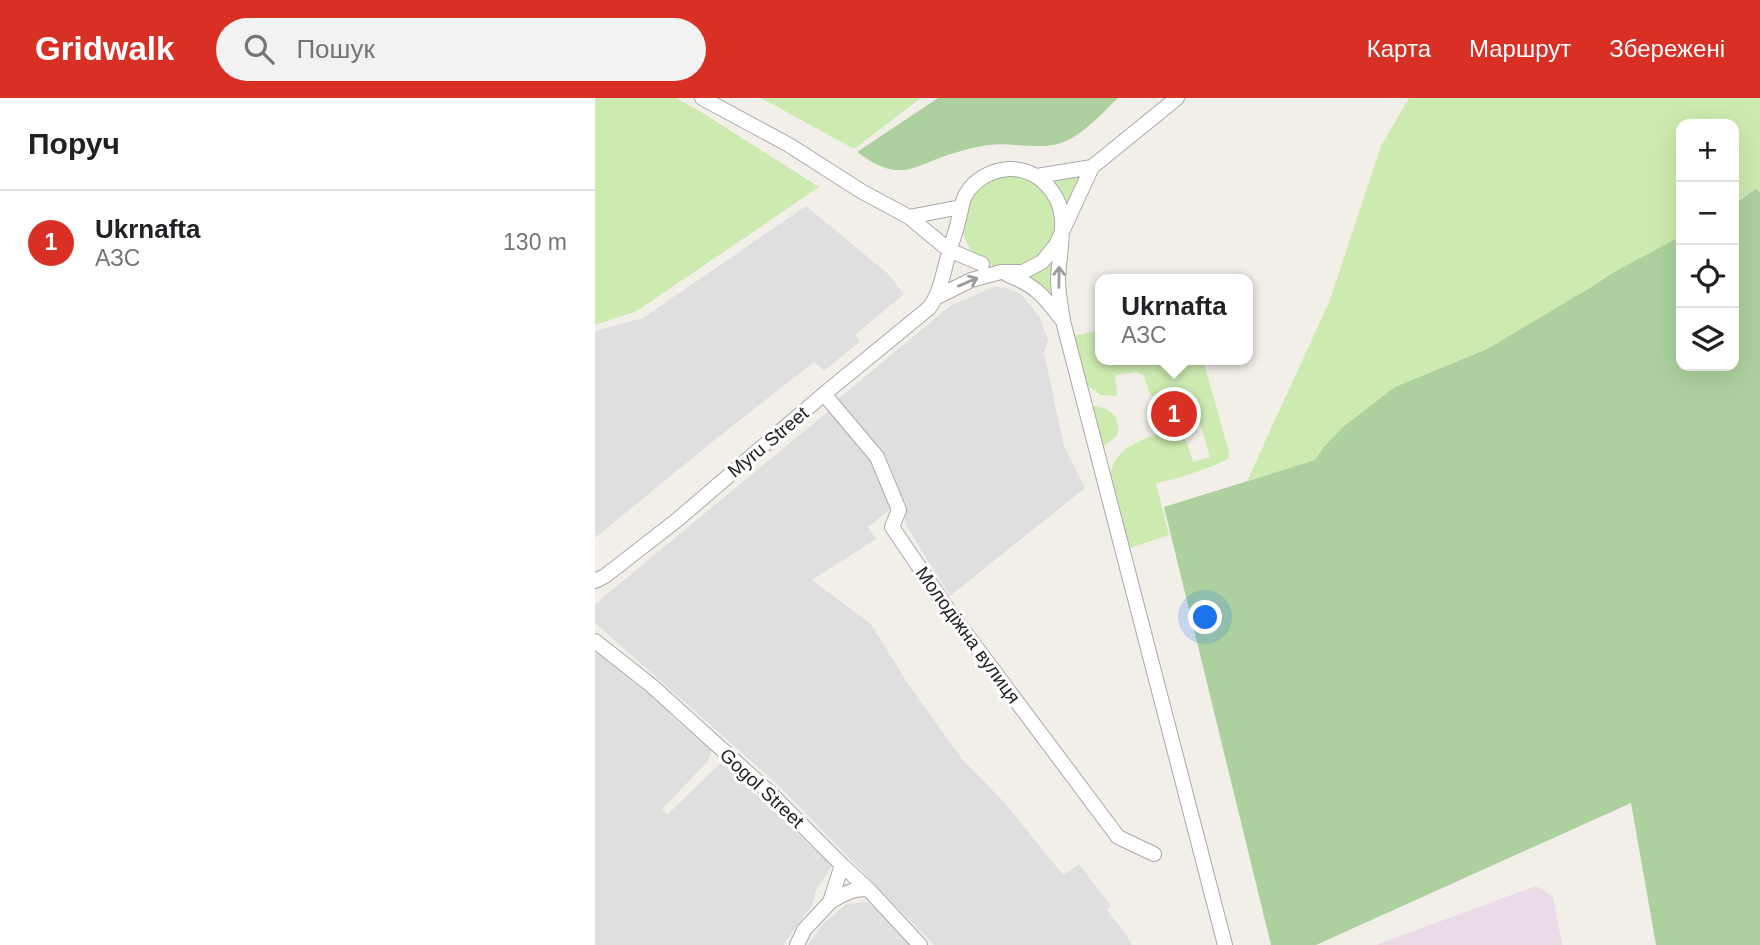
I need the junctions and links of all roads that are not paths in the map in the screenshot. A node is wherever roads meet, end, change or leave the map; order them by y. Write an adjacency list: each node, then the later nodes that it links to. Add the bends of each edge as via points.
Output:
1 (702, 98): 6 (street)
2 (1177, 98): 3 (street)
3 (1092, 167): 4 (street); 7 (street)
4 (1037, 176): 5 (street, via 1011,169 987,174 967,193); 7 (street, via 1057,198)
5 (960, 214): 6 (street); 8 (street); 9 (street, via 964,244)
6 (909, 217): 8 (street)
7 (1061, 232): 10 (street, via 1042,262 1023,272); 12 (street, one-way to 7, via 1058,282)
8 (949, 250): 9 (street); 11 (street)
9 (982, 264): 10 (street)
10 (1001, 272): 11 (street, one-way to 10); 12 (street, via 1042,295)
11 (937, 297): 13 (street, Myru Street)
12 (1063, 321): 22 (street)
13 (824, 394): 14 (street, Myru Street, via 677,520); 16 (street, Молодіжна вулиця, via 877,457 899,510 891,527 949,611 1118,837)
14 (595, 582)
15 (595, 641): 17 (street, Gogol Street, via 751,775)
16 (1154, 854)
17 (842, 865): 18 (street, Gogol Street); 19 (street)
18 (869, 890): 19 (street, via 849,891); 21 (street, Gogol Street)
19 (830, 902): 20 (street, via 804,930)
20 (797, 945)
21 (920, 945)
22 (1225, 945)

